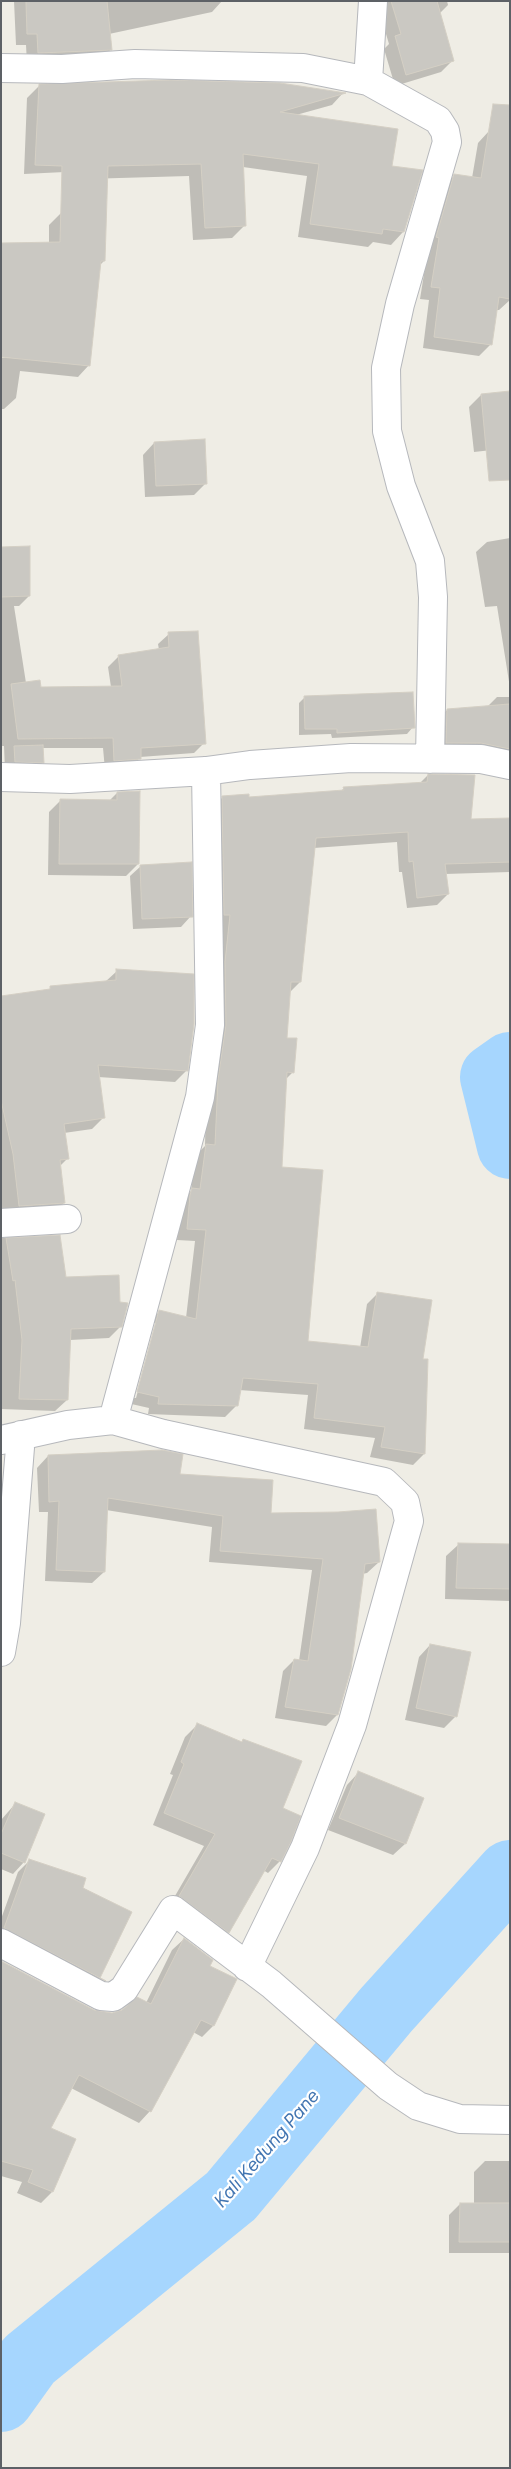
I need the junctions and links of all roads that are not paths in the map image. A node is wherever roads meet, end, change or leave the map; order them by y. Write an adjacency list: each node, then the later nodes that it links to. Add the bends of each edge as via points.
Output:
1 (374, 1): 3 (street)
2 (1, 68): 3 (street, via 62,69 135,64 302,68)
3 (368, 81): 4 (street, via 438,120 447,142 400,304 386,368 387,431 401,486 430,561 433,597)
4 (430, 759): 5 (street, via 482,759); 6 (street, via 351,758)
5 (510, 765)
6 (206, 771): 7 (street, via 70,779); 10 (street, via 210,1025 200,1097)
7 (1, 777)
8 (67, 1219): 9 (street)
9 (1, 1223)
10 (113, 1420): 11 (street, via 68,1425); 14 (street, via 384,1482 405,1502 409,1521 352,1725 305,1848)
11 (11, 1438): 12 (street, via 6,1623)
12 (1, 1652)
13 (1, 1943): 14 (street, via 101,1996 113,1997 124,1990 173,1910)
14 (247, 1968): 15 (street, via 271,1984 388,2086 418,2106 460,2119)
15 (510, 2120)

